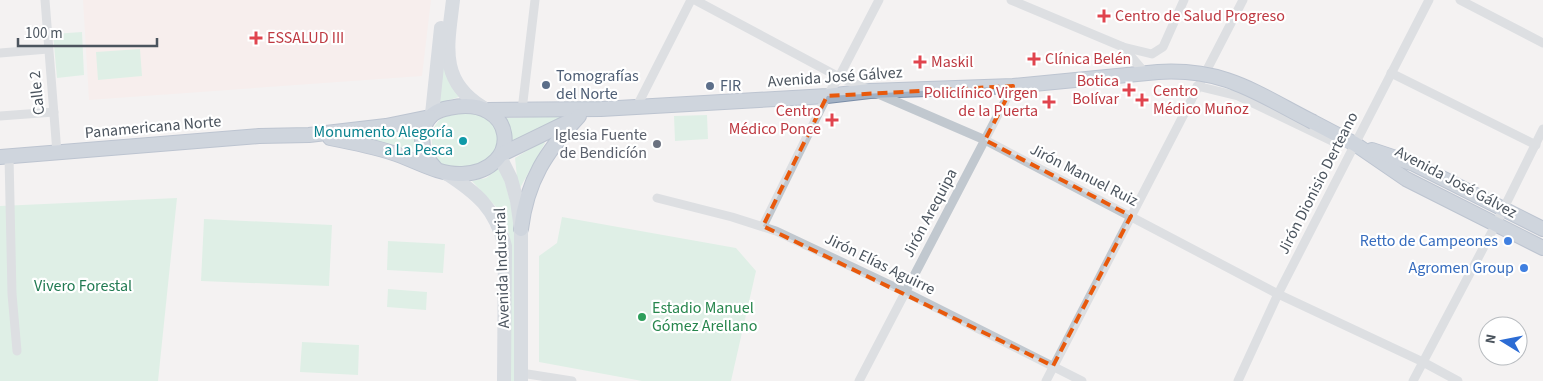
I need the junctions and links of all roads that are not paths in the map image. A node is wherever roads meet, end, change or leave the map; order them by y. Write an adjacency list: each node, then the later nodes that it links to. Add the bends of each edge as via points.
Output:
1 (45, 0): 14 (street, Calle 2)
2 (443, 0): 29 (main road)
3 (453, 0): 24 (main road, via 448,54 452,74 460,90)
4 (535, 0): 26 (street)
5 (693, 0): 18 (street, Jirón Manuel Ruiz); 23 (street)
6 (879, 0): 18 (street)
7 (1011, 0): 13 (street)
8 (1184, 0): 13 (street, via 1158,52 1152,54)
9 (1243, 0): 20 (street, via 1214,61)
10 (1429, 0): 17 (street, Jirón Dionisio Derteano)
11 (1460, 0): 12 (street)
12 (1543, 44)
13 (1123, 47): 16 (street)
14 (48, 49): 15 (street); 27 (street, Calle 2)
15 (0, 53)
16 (1151, 73): 19 (highway, Avenida José Gálvez); 34 (highway, Avenida José Gálvez, bridge, via 1186,72 1235,81)
17 (1391, 73): 34 (street, Jirón Dionisio Derteano); 35 (street)
18 (839, 77): 21 (street, Jirón Manuel Ruiz); 22 (street)
19 (1013, 86): 21 (highway, Avenida José Gálvez); 33 (street, Jirón Arequipa)
20 (1198, 86): 34 (street, via 1238,96 1336,143); 42 (street)
21 (870, 91): 22 (highway, Avenida José Gálvez); 33 (street, Jirón Manuel Ruiz)
22 (827, 96): 23 (highway, Avenida José Gálvez); 44 (street)
23 (637, 106): 25 (highway, Avenida José Gálvez)
24 (485, 108): 26 (highway, Avenida José Gálvez); 29 (highway, via 451,107); 37 (highway, via 496,116 503,130)
25 (601, 109): 26 (highway, Avenida José Gálvez); 30 (highway, Avenida José Gálvez)
26 (522, 110)
27 (54, 112): 28 (street); 36 (street, Calle 2)
28 (0, 116)
29 (431, 116): 32 (highway, Panamericana Norte, via 386,126); 39 (highway, via 425,125 422,146 425,155)
30 (579, 116): 37 (highway, Avenida José Gálvez); 45 (highway, via 534,177 527,191)
31 (1543, 129): 35 (street)
32 (310, 135): 36 (highway, Panamericana Norte); 39 (highway, Panamericana Norte, via 366,145)
33 (985, 140): 42 (street, Jirón Manuel Ruiz); 48 (street, Jirón Arequipa)
34 (1353, 143): 41 (highway, Avenida José Gálvez, via 1414,164); 43 (highway, Avenida José Gálvez, via 1406,179); 49 (street, Jirón Dionisio Derteano)
35 (1536, 144): 41 (street)
36 (57, 152): 38 (highway, Panamericana Norte)
37 (501, 155): 39 (highway, via 486,169 476,172); 45 (main road, Avenida Industrial, via 515,194)
38 (4, 156): 50 (street)
39 (441, 171): 54 (main road, Avenida Industrial, via 484,202 500,228 505,255)
40 (657, 198): 44 (street, Jirón Elías Aguirre)
41 (1504, 209): 43 (street); 46 (highway, Avenida José Gálvez)
42 (1131, 216): 49 (street, Jirón Manuel Ruiz); 52 (street)
43 (1496, 224): 47 (highway, Avenida José Gálvez); 51 (street)
44 (763, 226): 48 (street, Jirón Elías Aguirre)
45 (520, 228): 53 (main road, Avenida Industrial)
46 (1543, 229)
47 (1543, 248)
48 (905, 292): 52 (street, Jirón Elías Aguirre); 56 (street, Jirón Arequipa)
49 (1278, 294): 51 (street, Jirón Manuel Ruiz); 59 (street, Jirón Dionisio Derteano)
50 (17, 352)
51 (1423, 362): 60 (street); 61 (street, Jirón Manuel Ruiz)
52 (1053, 366): 57 (street); 58 (street, Jirón Elías Aguirre)
53 (521, 377): 55 (street)
54 (504, 381)
55 (572, 381)
56 (859, 381)
57 (1046, 381)
58 (1082, 381)
59 (1238, 381)
60 (1413, 381)
61 (1458, 381)

